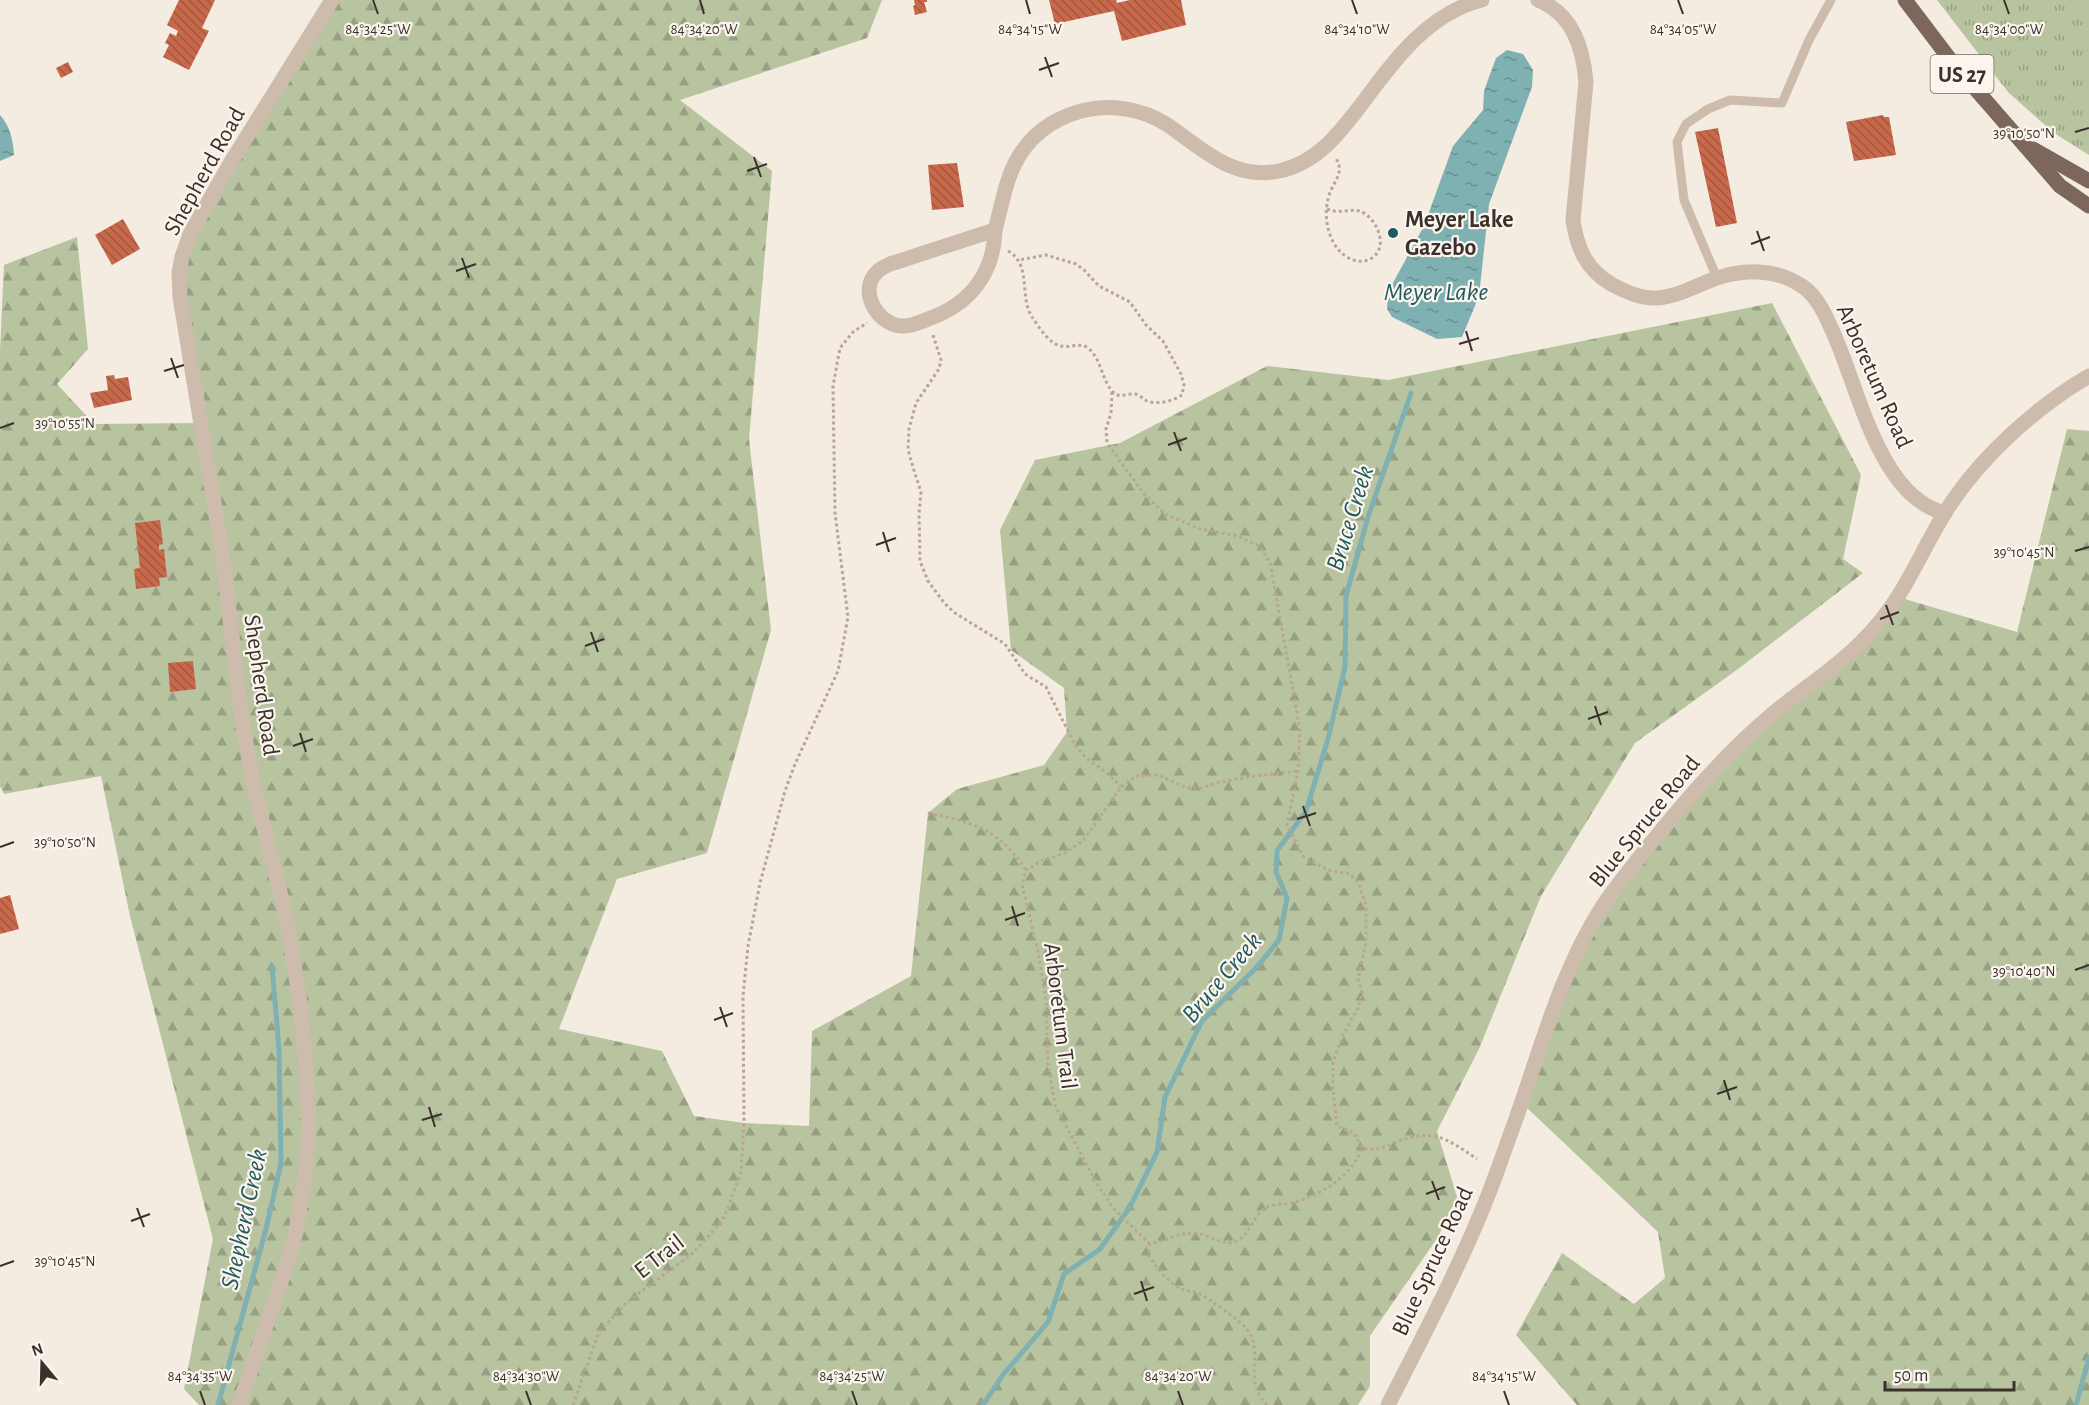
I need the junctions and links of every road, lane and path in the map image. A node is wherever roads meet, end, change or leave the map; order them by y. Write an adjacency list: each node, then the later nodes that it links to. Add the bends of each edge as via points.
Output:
1 (332, 0): 26 (street, Shepherd Road, via 190,234 179,273 222,551 243,728 286,916 306,1066 309,1130 296,1231)
2 (1482, 0): 7 (street, via 1453,11 1414,39)
3 (1538, 0): 13 (street, Arboretum Road, via 1560,13 1570,26 1584,62 1586,82 1573,220 1582,256 1605,280 1642,297 1680,293)
4 (1831, 0): 13 (lane, via 1782,103 1730,100 1686,124 1677,142 1684,200)
5 (1905, 0): 6 (main road, US 27, via 1952,62)
6 (2025, 145): 8 (main road, US 27); 9 (main road, US 27, via 2060,186)
7 (1325, 147): 10 (path, via 1340,164); 11 (street, via 1298,166 1253,173 1219,162 1150,116 1118,108 1077,112 1048,126 1020,154 1010,176)
8 (2089, 181)
9 (2089, 206)
10 (1326, 209): 10 (path, via 1331,237 1342,254 1358,262 1376,256 1379,233 1368,216 1360,211)
11 (995, 237): 12 (path); 14 (street, via 890,264 878,271 870,296); 15 (street, via 990,265 980,283 944,313)
12 (1018, 260): 17 (path, via 1032,316 1054,344 1087,346); 17 (path, via 1046,255 1076,264 1099,286 1130,302 1163,341 1184,385 1182,395 1164,402)
13 (1717, 278): 18 (street, Arboretum Road, via 1746,272 1779,274 1814,296 1844,356 1879,448 1899,483 1932,510)
14 (879, 316): 15 (street, via 900,326); 27 (path, E Trail, via 853,332 840,348 833,386 836,513 848,617 838,671 785,791 750,935 743,996 741,1173 723,1220 692,1254 627,1302 599,1332)
15 (926, 320): 20 (path, via 941,360 916,403 909,429 910,461 921,492 920,561 928,581 955,613 1005,644 1024,674 1046,687 1075,745)
16 (2089, 376): 18 (street, Blue Spruce Road, via 2035,412 1969,481)
17 (1113, 392): 19 (path, via 1107,443 1143,494 1165,514 1259,546 1270,562 1300,730)
18 (1945, 513): 29 (street, Blue Spruce Road, via 1898,597 1878,624 1856,648 1731,752 1687,799 1602,907 1558,999 1480,1215)
19 (1298, 771): 20 (path, via 1201,788 1187,788 1158,775 1136,776); 23 (path, via 1287,825 1304,857 1328,870 1350,874 1359,884 1366,905 1366,942 1358,979 1362,993 1333,1062 1332,1089 1337,1126 1354,1133)
20 (1121, 787): 22 (path, via 1083,841)
21 (928, 813): 22 (path, via 966,821 994,835 1015,853)
22 (1026, 870): 25 (path, Arboretum Trail, via 1022,885 1046,999 1048,1065 1055,1105 1114,1209)
23 (1362, 1148): 24 (path, via 1374,1151 1427,1134 1448,1140); 25 (path, via 1347,1173 1330,1186 1308,1198 1266,1208 1234,1242 1190,1233)
24 (1477, 1159)
25 (1150, 1244): 28 (path, via 1148,1255 1158,1269 1180,1288 1200,1294 1248,1331 1255,1352 1253,1379 1259,1397)
26 (239, 1405)
27 (573, 1405)
28 (1267, 1405)
29 (1388, 1405)

